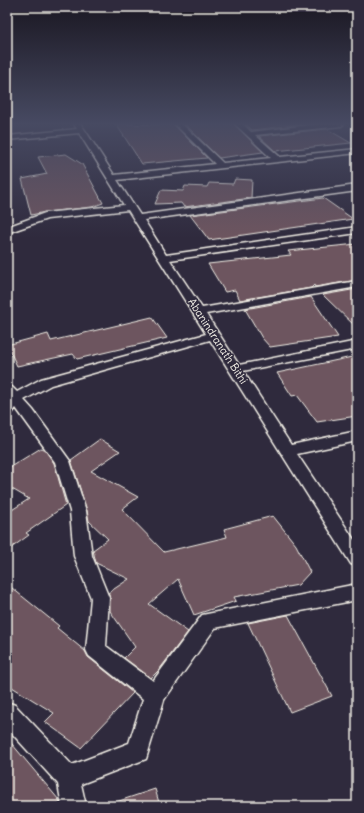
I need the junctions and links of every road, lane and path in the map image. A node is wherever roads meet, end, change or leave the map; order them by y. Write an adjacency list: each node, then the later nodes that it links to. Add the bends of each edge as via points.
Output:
1 (102, 162): 5 (street, Abanindranath Bithi)
2 (217, 162): 4 (street)
3 (260, 162): 4 (street)
4 (221, 166): 5 (street)
5 (112, 178): 7 (street, Abanindranath Bithi)
6 (357, 188): 7 (street)
7 (134, 212): 8 (street, via 45,216); 10 (street, Abanindranath Bithi)
8 (7, 230)
9 (357, 230): 10 (street)
10 (164, 258): 12 (street, Abanindranath Bithi)
11 (357, 284): 12 (street)
12 (199, 312): 13 (street, Abanindranath Bithi)
13 (214, 335): 15 (street, Abanindranath Bithi); 16 (street, via 46,382)
14 (357, 345): 15 (street)
15 (236, 369): 18 (street, Abanindranath Bithi)
16 (10, 400): 21 (street, via 28,413 62,461 78,511 83,556 100,598 96,650)
17 (357, 436): 18 (street)
18 (286, 451): 19 (street, Abanindranath Bithi)
19 (357, 559)
20 (357, 592): 21 (street, via 209,621)
21 (155, 695): 23 (street, via 138,751)
22 (7, 712): 23 (street)
23 (68, 778): 24 (street)
24 (74, 806)

